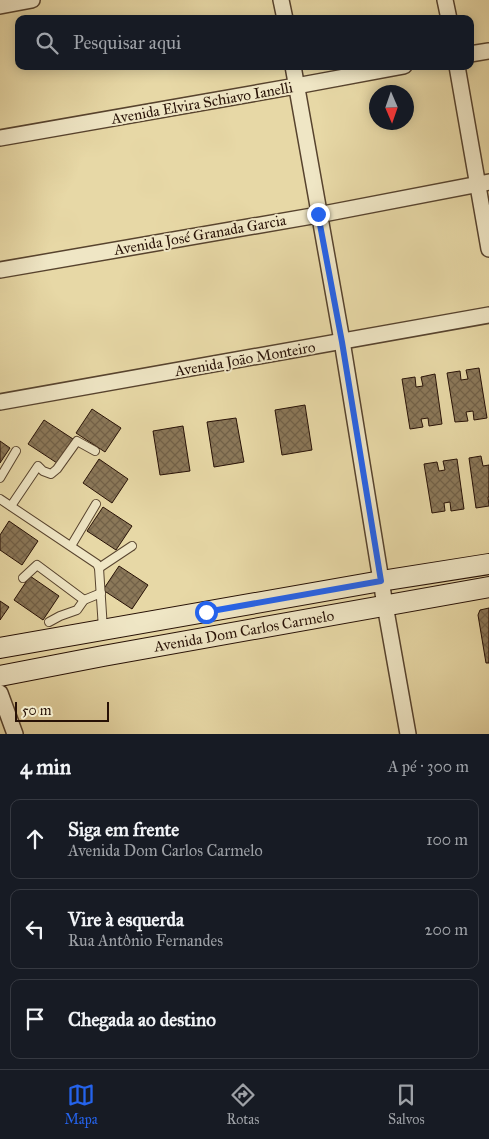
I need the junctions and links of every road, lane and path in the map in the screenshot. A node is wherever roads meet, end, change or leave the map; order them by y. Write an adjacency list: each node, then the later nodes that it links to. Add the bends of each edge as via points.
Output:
1 (32, 0): 4 (street)
2 (282, 0): 5 (street)
3 (445, 0): 6 (street)
4 (0, 6)
5 (284, 15)
6 (448, 15)
7 (489, 51): 8 (street)
8 (474, 53)
9 (293, 70): 12 (street)
10 (382, 70): 12 (street, Avenida Elvira Schiavo Ianelli)
11 (458, 70): 14 (street)
12 (296, 86): 13 (street, Avenida Elvira Schiavo Ianelli); 15 (street)
13 (0, 138)
14 (483, 183): 15 (street, Avenida José Granada Garcia); 16 (street)
15 (318, 214): 17 (street, Avenida José Granada Garcia); 19 (street)
16 (489, 248)
17 (0, 270)
18 (489, 315): 19 (street, Avenida João Monteiro)
19 (342, 342): 20 (street, Avenida João Monteiro); 32 (street)
20 (0, 402)
21 (16, 451): 23 (lane)
22 (95, 451): 26 (lane, via 77,441 51,474 38,466)
23 (0, 478)
24 (0, 499): 26 (lane)
25 (96, 504): 27 (lane)
26 (11, 506): 27 (lane)
27 (71, 546): 30 (lane)
28 (132, 546): 30 (lane)
29 (489, 564): 32 (street, Avenida Dom Carlos Carmelo)
30 (99, 568): 34 (lane)
31 (23, 578): 35 (lane, via 37,565)
32 (381, 581): 36 (street); 37 (street, Avenida Dom Carlos Carmelo)
33 (489, 587): 36 (street, Avenida Dom Carlos Carmelo)
34 (100, 593): 35 (lane); 39 (lane)
35 (84, 600): 38 (lane, via 77,610)
36 (385, 605): 40 (street, Avenida Dom Carlos Carmelo); 45 (street)
37 (206, 612): 39 (street, Avenida Dom Carlos Carmelo); 40 (street)
38 (49, 622)
39 (103, 630): 41 (street, Avenida Dom Carlos Carmelo)
40 (211, 636): 42 (street, Avenida Dom Carlos Carmelo)
41 (0, 648)
42 (0, 676)
43 (0, 693): 44 (street)
44 (15, 734)
45 (408, 734)

